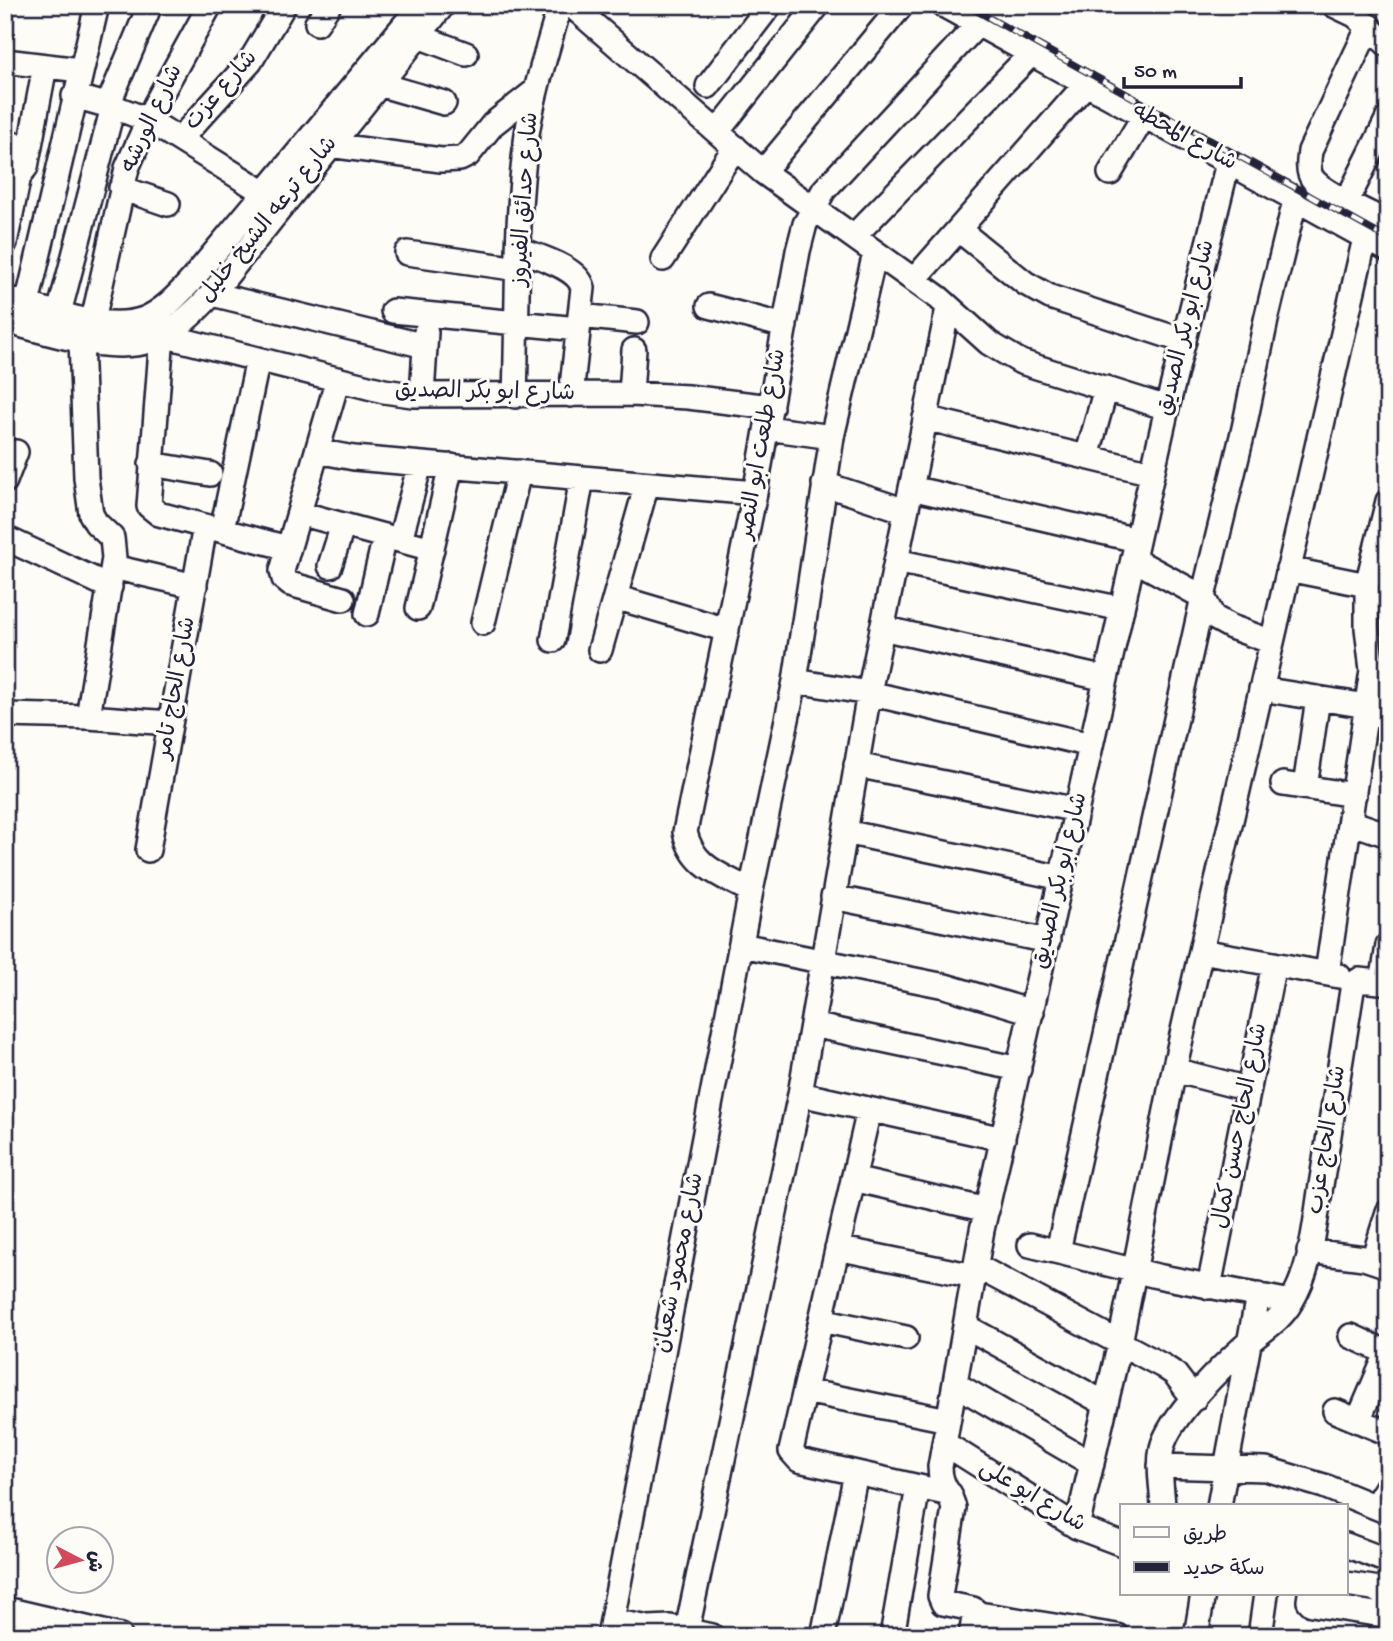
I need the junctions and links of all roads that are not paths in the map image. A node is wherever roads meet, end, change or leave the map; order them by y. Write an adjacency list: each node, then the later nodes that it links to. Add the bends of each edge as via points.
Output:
1 (97, 5): 21 (street)
2 (150, 5): 28 (street)
3 (210, 5): 31 (street, شارع الورشه)
4 (284, 5): 33 (street, شارع عزت, via 250,62)
5 (420, 5): 42 (street, شارع ترعه الشيخ خليل)
6 (443, 5): 16 (street, شارع ترعه الشيخ خليل)
7 (560, 5): 25 (street, شارع حدائق الفيروز)
8 (571, 5): 32 (street)
9 (770, 5): 24 (street)
10 (818, 5): 32 (street)
11 (902, 5): 39 (street)
12 (943, 5): 14 (street, شارع المحطه)
13 (1334, 5): 15 (street)
14 (978, 24): 18 (street, شارع المحطه); 46 (street, شارع طلعت ابو النصر, via 836,175)
15 (1382, 35): 44 (street, via 1310,151 1313,180)
16 (418, 36): 17 (street); 22 (street, شارع ترعه الشيخ خليل)
17 (466, 54)
18 (1030, 55): 23 (street, شارع المحطه); 49 (street)
19 (5, 61): 20 (street)
20 (45, 66): 21 (street); 36 (street)
21 (80, 70): 26 (street)
22 (378, 84): 27 (street); 35 (street, شارع ترعه الشيخ خليل)
23 (1086, 84): 29 (street, شارع المحطه); 48 (street)
24 (708, 86)
25 (535, 91): 35 (street, via 493,124 475,149 460,159); 55 (street, شارع حدائق الفيروز, via 522,179)
26 (74, 96): 28 (street); 59 (street)
27 (444, 103)
28 (110, 106): 31 (street); 63 (street)
29 (1143, 116): 38 (street, شارع المحطه); 40 (street)
30 (1388, 118): 44 (street)
31 (148, 121): 33 (street); 41 (street, شارع الورشه)
32 (717, 132): 37 (street)
33 (180, 139): 42 (street)
34 (5, 143): 36 (street)
35 (329, 145): 58 (street, شارع ترعه الشيخ خليل)
36 (30, 147): 51 (street)
37 (735, 147): 39 (street); 56 (street)
38 (1228, 163): 43 (street, شارع المحطه); 72 (street, شارع ابو بكر الصديق)
39 (763, 172): 46 (street)
40 (1110, 173)
41 (121, 188): 45 (street); 70 (street, شارع الورشه)
42 (263, 192): 70 (street, شارع ترعه الشيخ خليل, via 190,282 158,311 142,320)
43 (1295, 201): 50 (street, شارع المحطه); 117 (street)
44 (1346, 201): 47 (street)
45 (168, 204)
46 (812, 209): 49 (street); 69 (street, شارع طلعت ابو النصر, via 798,251)
47 (1388, 223)
48 (959, 230): 57 (street); 72 (street, via 1025,284 1050,297)
49 (854, 236): 54 (street)
50 (1365, 238): 52 (street, شارع المحطه); 112 (street)
51 (5, 243)
52 (1388, 250)
53 (407, 253): 55 (street)
54 (875, 253): 57 (street); 85 (street, شارع محمود شعبان)
55 (519, 259): 66 (street, شارع حدائق الفيروز); 67 (street, via 578,276 583,288)
56 (663, 259)
57 (914, 280): 61 (street)
58 (212, 294): 71 (street, شارع ترعه الشيخ خليل); 73 (street)
59 (16, 301): 63 (street, شارع ترعه الشيخ خليل)
60 (709, 306): 69 (street)
61 (948, 309): 77 (street, via 1014,358); 84 (street)
62 (393, 311): 64 (street)
63 (59, 313): 70 (street, شارع ترعه الشيخ خليل)
64 (428, 314): 66 (street); 73 (street)
65 (637, 322): 67 (street)
66 (517, 323): 67 (street); 81 (street, شارع حدائق الفيروز)
67 (579, 323): 80 (street)
68 (6, 324): 70 (street, شارع ترعه الشيخ خليل)
69 (785, 326): 83 (street, شارع طلعت ابو النصر)
70 (87, 330): 71 (street, شارع ترعه الشيخ خليل, via 127,344); 113 (street, شارع الورشه, via 86,478 91,514 112,538)
71 (162, 335): 75 (street, شارع ابو بكر الصديق); 89 (street)
72 (1184, 341): 82 (street, شارع ابو بكر الصديق)
73 (425, 346): 79 (street)
74 (634, 350): 78 (street)
75 (258, 359): 76 (street, شارع ابو بكر الصديق); 104 (street, شارع الحاج تامر)
76 (338, 379): 79 (street, شارع ابو بكر الصديق); 86 (street)
77 (1106, 388): 82 (street); 88 (street)
78 (631, 394): 80 (street, شارع ابو بكر الصديق); 83 (street, شارع ابو بكر الصديق, via 688,397)
79 (422, 395): 81 (street, شارع ابو بكر الصديق)
80 (572, 395): 81 (street, شارع ابو بكر الصديق)
81 (515, 396)
82 (1167, 408): 93 (street, شارع ابو بكر الصديق)
83 (769, 417): 85 (street, شارع ابو بكر الصديق); 99 (street, شارع طلعت ابو النصر)
84 (925, 418): 88 (street); 100 (street)
85 (832, 437): 98 (street, شارع محمود شعبان)
86 (317, 451): 90 (street); 102 (street)
87 (16, 453): 96 (street)
88 (1087, 457): 93 (street)
89 (151, 464): 94 (street); 104 (street, via 149,506 155,512)
90 (420, 464): 91 (street); 106 (street)
91 (451, 466): 92 (street); 108 (street)
92 (519, 472): 95 (street); 122 (street)
93 (1152, 473): 109 (street, شارع ابو بكر الصديق)
94 (210, 474)
95 (582, 478): 97 (street); 126 (street)
96 (5, 481)
97 (647, 484): 99 (street); 116 (street)
98 (824, 484): 100 (street); 130 (street, شارع محمود شعبان)
99 (755, 493): 124 (street, شارع طلعت ابو النصر)
100 (908, 499): 109 (street); 110 (street)
101 (1388, 501): 114 (street)
102 (299, 513): 103 (street); 107 (street)
103 (343, 525): 106 (street); 111 (street)
104 (213, 528): 107 (street); 115 (street, شارع الحاج تامر)
105 (5, 538): 113 (street)
106 (393, 538): 108 (street); 121 (street)
107 (288, 548): 118 (street, via 282,571 287,582)
108 (432, 549): 119 (street)
109 (1135, 550): 117 (street); 120 (street, شارع ابو بكر الصديق)
110 (896, 561): 120 (street); 123 (street)
111 (330, 566)
112 (1288, 569): 114 (street); 127 (street)
113 (111, 577): 115 (street); 136 (street, شارع الورشه)
114 (1367, 585): 125 (street)
115 (195, 586): 137 (street, شارع الحاج تامر)
116 (615, 597): 124 (street); 128 (street)
117 (1203, 597): 127 (street, via 1213,617); 170 (street)
118 (342, 599)
119 (418, 608)
120 (1122, 609): 129 (street, شارع ابو بكر الصديق)
121 (367, 614)
122 (483, 623)
123 (883, 628): 129 (street); 132 (street)
124 (727, 630): 147 (street, شارع طلعت ابو النصر, via 685,832 696,859)
125 (1378, 636): 134 (street, via 1372,670)
126 (553, 640)
127 (1272, 642): 131 (street)
128 (600, 650)
129 (1106, 679): 138 (street, شارع ابو بكر الصديق)
130 (795, 681): 132 (street); 147 (street, شارع محمود شعبان)
131 (1261, 689): 133 (street); 151 (street)
132 (869, 693): 138 (street); 139 (street)
133 (1318, 698): 134 (street); 140 (street, via 1294,786)
134 (1373, 712): 140 (street)
135 (5, 715): 136 (street)
136 (88, 717): 137 (street)
137 (170, 723): 145 (street, شارع الحاج تامر)
138 (1091, 745): 141 (street, شارع ابو بكر الصديق)
139 (856, 765): 141 (street); 143 (street)
140 (1354, 795): 142 (street)
141 (1077, 810): 146 (street, شارع ابو بكر الصديق)
142 (1350, 822): 144 (street); 155 (street)
143 (845, 832): 146 (street); 148 (street)
144 (1388, 835)
145 (148, 850)
146 (1062, 878): 149 (street, شارع ابو بكر الصديق)
147 (751, 891): 150 (street, شارع محمود شعبان)
148 (833, 897): 149 (street); 153 (street)
149 (1048, 941): 157 (street, شارع ابو بكر الصديق)
150 (741, 945): 153 (street); 216 (street, شارع محمود شعبان)
151 (1201, 951): 154 (street); 160 (street)
152 (1387, 953): 156 (street, via 1380,982)
153 (822, 961): 157 (street, via 945,986); 158 (street)
154 (1274, 964): 155 (street); 161 (street, شارع الحاج حسن كمال)
155 (1327, 974): 156 (street)
156 (1356, 981): 171 (street, شارع الحاج عزب)
157 (1032, 1012): 159 (street, شارع ابو بكر الصديق)
158 (812, 1025): 159 (street); 162 (street)
159 (1019, 1069): 164 (street, شارع ابو بكر الصديق)
160 (1174, 1070): 161 (street); 173 (street)
161 (1248, 1089): 175 (street, شارع الحاج حسن كمال)
162 (800, 1094): 163 (street); 218 (street)
163 (869, 1110): 164 (street); 165 (street)
164 (1003, 1139): 166 (street, شارع ابو بكر الصديق)
165 (853, 1180): 166 (street); 169 (street)
166 (987, 1210): 174 (street, شارع ابو بكر الصديق)
167 (1388, 1212): 172 (street)
168 (1030, 1245): 170 (street)
169 (837, 1248): 174 (street); 178 (street)
170 (1058, 1251): 173 (street)
171 (1310, 1251): 172 (street); 177 (street, شارع الحاج عزب)
172 (1380, 1263)
173 (1134, 1270): 175 (street); 183 (street)
174 (975, 1271): 179 (street, شارع ابو بكر الصديق); 183 (street)
175 (1209, 1287): 176 (street)
176 (1258, 1295): 177 (street); 182 (street)
177 (1291, 1302): 182 (street, شارع الحاج عزب)
178 (821, 1320): 181 (street); 186 (street)
179 (965, 1326): 185 (street, شارع ابو بكر الصديق); 188 (street)
180 (1351, 1336): 184 (street)
181 (906, 1338)
182 (1250, 1342): 187 (street, شارع الحاج عزب); 196 (street)
183 (1120, 1343): 187 (street, via 1175,1374); 188 (street)
184 (1388, 1352): 191 (street)
185 (955, 1384): 190 (street, شارع ابو بكر الصديق); 194 (street)
186 (805, 1391): 190 (street); 197 (street, via 792,1445 794,1457)
187 (1194, 1399): 195 (street, شارع الحاج عزب, via 1170,1427)
188 (1106, 1404): 194 (street)
189 (1335, 1411): 191 (street)
190 (948, 1420): 193 (street, شارع ابو بكر الصديق)
191 (1358, 1421): 192 (street)
192 (1388, 1433)
193 (944, 1443): 200 (street, شارع ابو بكر الصديق, via 940,1479); 204 (street, شارع ابو على)
194 (1092, 1464): 204 (street)
195 (1160, 1466): 196 (street); 201 (street, شارع الحاج عزب)
196 (1226, 1467): 202 (street); 203 (street, via 1266,1469)
197 (856, 1473): 199 (street); 221 (street)
198 (1388, 1485): 203 (street)
199 (918, 1487): 200 (street); 222 (street)
200 (950, 1494): 214 (street, شارع ابو بكر الصديق, via 954,1508 941,1601)
201 (1163, 1504)
202 (1219, 1504)
203 (1382, 1509)
204 (1077, 1527): 205 (street, شارع ابو على)
205 (1120, 1543)
206 (1348, 1546): 207 (street)
207 (1388, 1561)
208 (1348, 1584): 212 (street, via 1373,1588)
209 (1203, 1596): 225 (street)
210 (1266, 1596): 226 (street)
211 (1310, 1596): 215 (street, via 1311,1604)
212 (1388, 1597)
213 (5, 1609): 219 (street)
214 (975, 1612): 217 (street); 223 (street)
215 (1388, 1616)
216 (610, 1628): 218 (street)
217 (1037, 1629): 224 (street)
218 (687, 1630): 220 (street)
219 (120, 1636)
220 (712, 1636)
221 (823, 1636)
222 (892, 1636)
223 (971, 1636)
224 (1115, 1636)
225 (1196, 1636)
226 (1260, 1636)

